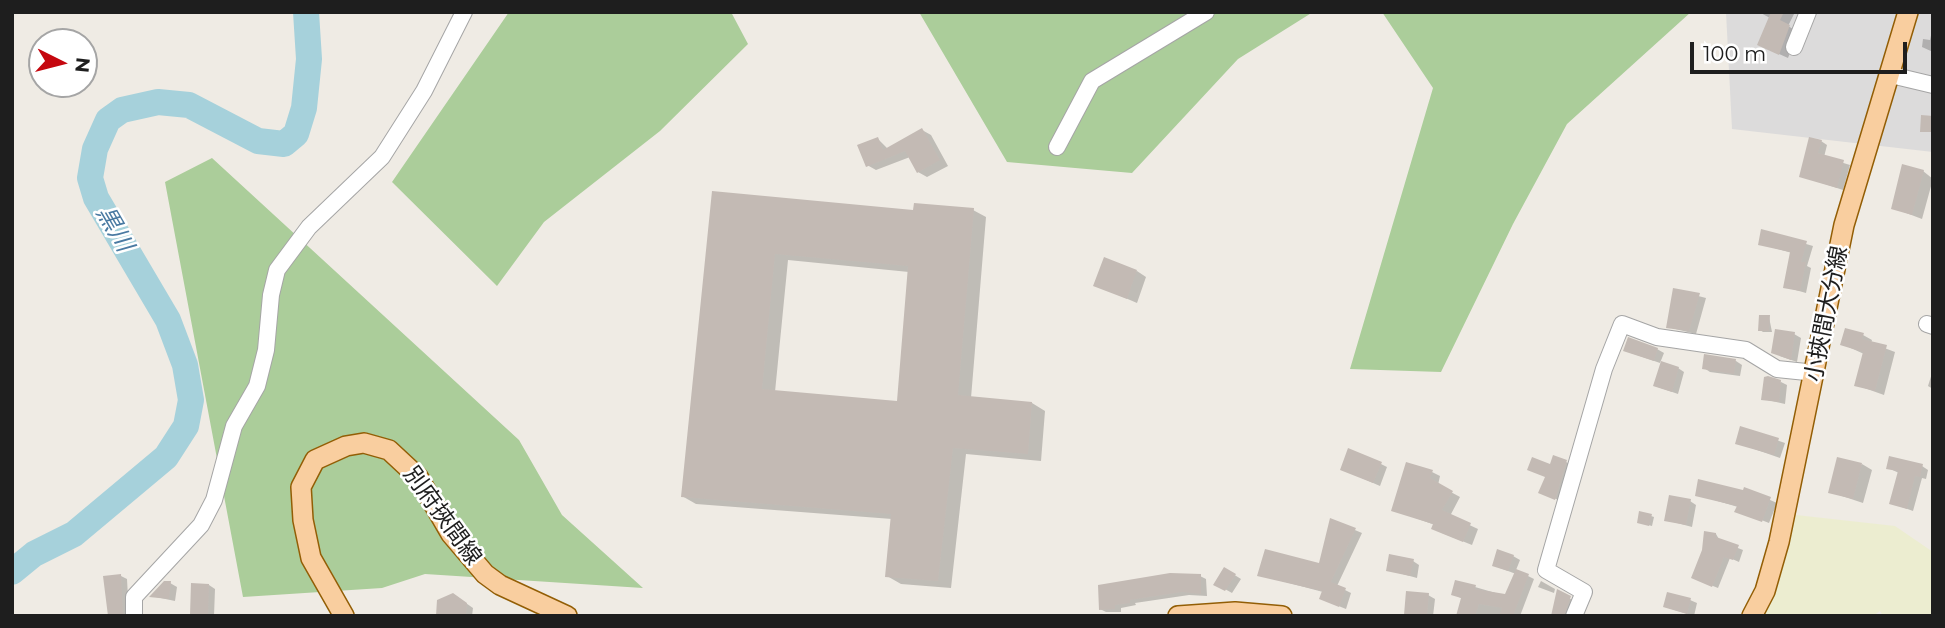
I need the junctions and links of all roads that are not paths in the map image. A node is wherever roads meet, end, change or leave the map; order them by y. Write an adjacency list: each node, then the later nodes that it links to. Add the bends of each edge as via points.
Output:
1 (1206, 12): 8 (street, via 1092,81)
2 (1808, 12): 5 (street)
3 (1908, 12): 6 (main road, 小挾間大分線)
4 (461, 20): 10 (street, via 382,157 309,227 277,271 257,386 234,426 214,500 201,525 134,597)
5 (1794, 47)
6 (1891, 75): 7 (street); 9 (main road, 小挾間大分線, via 1843,225)
7 (1933, 85)
8 (1057, 147)
9 (1816, 373): 15 (street, via 1777,369 1746,350 1657,337 1622,324 1600,381 1546,570 1584,592); 16 (main road, 小挾間大分線, via 1779,542 1765,592)
10 (134, 616)
11 (344, 616): 12 (main road, 別府挾間線, via 311,558 301,487 315,460 363,443 389,450 418,477 451,534 485,574)
12 (567, 616)
13 (1178, 616): 14 (main road, via 1235,612)
14 (1282, 616)
15 (1574, 616)
16 (1752, 616)

